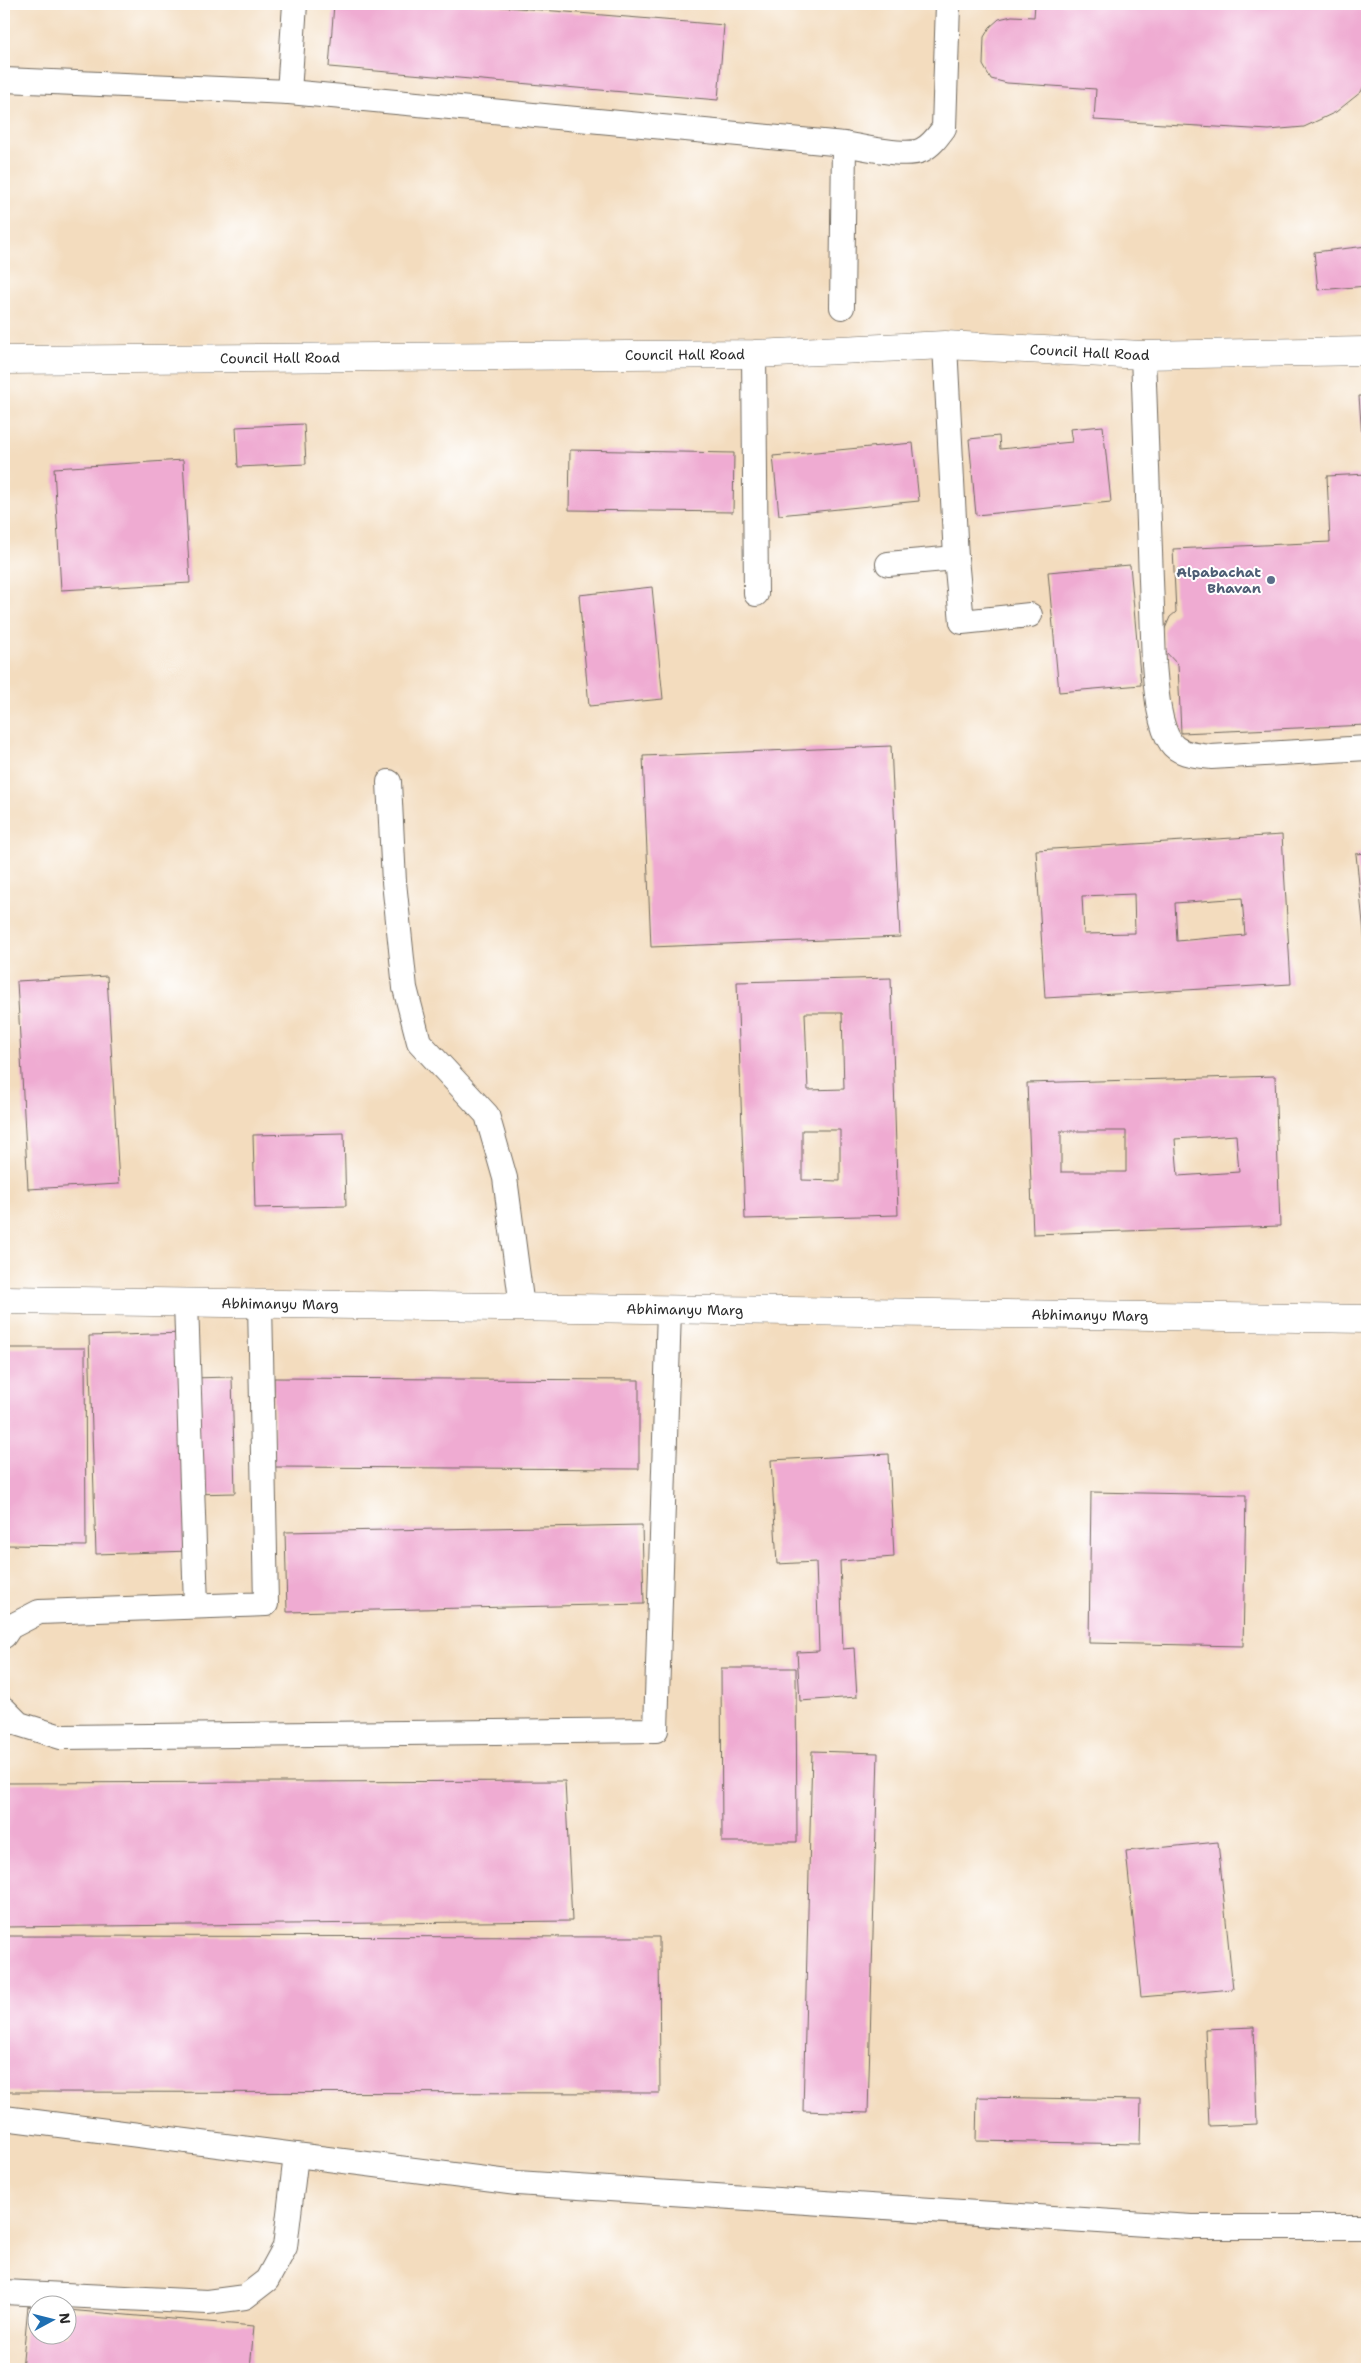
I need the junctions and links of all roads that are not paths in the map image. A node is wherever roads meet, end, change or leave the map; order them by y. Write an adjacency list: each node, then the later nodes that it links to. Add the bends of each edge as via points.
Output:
1 (295, 4): 4 (lane)
2 (948, 4): 5 (lane, via 944,128 922,150 906,152)
3 (4, 80): 4 (lane)
4 (289, 92): 5 (lane)
5 (844, 144): 6 (lane)
6 (842, 306)
7 (945, 345): 9 (street, Council Hall Road); 10 (street, Council Hall Road); 12 (lane)
8 (1367, 351): 10 (street, Council Hall Road)
9 (754, 354): 11 (street, Council Hall Road); 14 (lane)
10 (1144, 355): 16 (lane, via 1154,664 1160,713 1172,744 1188,754 1211,757)
11 (4, 360)
12 (956, 558): 13 (lane); 15 (lane, via 962,622)
13 (888, 564)
14 (756, 594)
15 (1030, 614)
16 (1367, 748)
17 (389, 782): 21 (lane, via 394,882 405,988 419,1042 487,1115 505,1178)
18 (4, 1300): 19 (street, Abhimanyu Marg)
19 (186, 1302): 20 (street, Abhimanyu Marg); 24 (lane)
20 (260, 1303): 21 (street, Abhimanyu Marg); 24 (lane, via 266,1604)
21 (522, 1307): 22 (street, Abhimanyu Marg)
22 (669, 1309): 23 (street, Abhimanyu Marg); 26 (lane, via 656,1730 61,1737 19,1724)
23 (1367, 1319)
24 (196, 1606): 25 (lane, via 39,1612 10,1627)
25 (4, 1636)
26 (4, 1709)
27 (4, 2118): 28 (lane)
28 (296, 2155): 29 (lane, via 537,2184 1191,2227); 30 (lane, via 285,2247 267,2280 245,2296 207,2302)
29 (1367, 2227)
30 (4, 2292)

